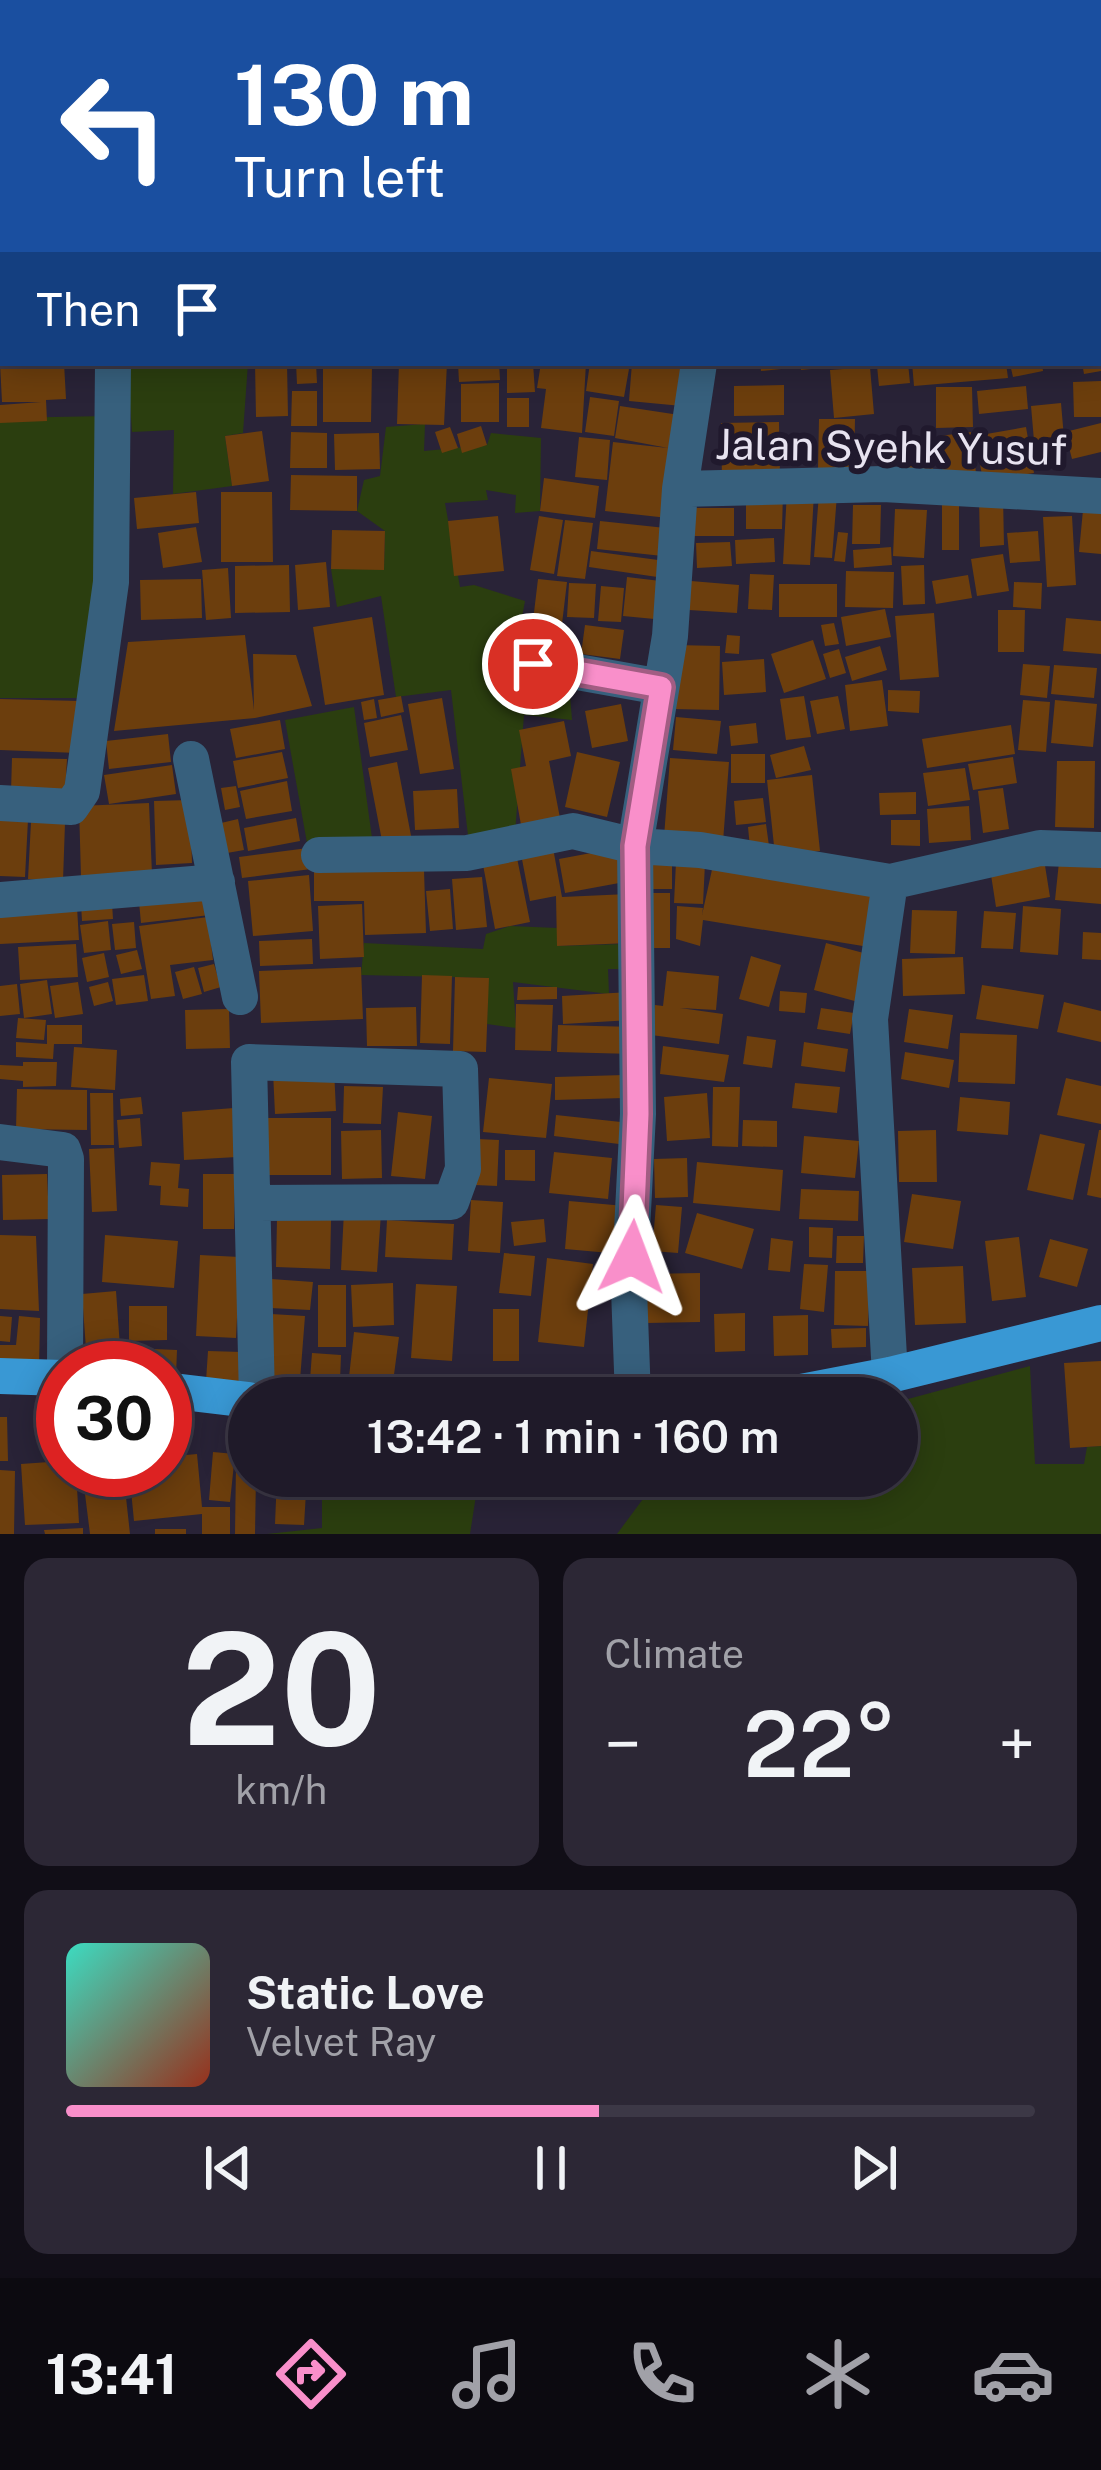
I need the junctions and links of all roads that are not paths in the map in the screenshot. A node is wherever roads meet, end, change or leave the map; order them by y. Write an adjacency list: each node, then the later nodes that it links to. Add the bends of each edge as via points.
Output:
1 (113, 366): 8 (street, via 111,582 82,791 71,807)
2 (699, 366): 3 (street)
3 (680, 489): 4 (street, Jalan Syehk Yusuf, via 883,484); 6 (street)
4 (1101, 496)
5 (533, 664): 6 (street)
6 (661, 687): 9 (street)
7 (191, 759): 12 (street)
8 (0, 803)
9 (635, 846): 11 (street, via 562,831 466,853); 13 (street); 24 (street)
10 (1101, 850): 13 (street, via 1040,848)
11 (319, 855)
12 (217, 882): 14 (street); 15 (street)
13 (890, 882): 20 (street, via 870,1019)
14 (0, 900)
15 (240, 997)
16 (0, 1142): 19 (street, via 49,1144 66,1159)
17 (256, 1202): 17 (street, via 451,1202 462,1183 462,1073 452,1064 249,1062); 23 (street)
18 (1101, 1322): 20 (main road)
19 (65, 1341)
20 (890, 1375): 25 (main road)
21 (0, 1376): 22 (main road)
22 (36, 1377)
23 (253, 1377)
24 (632, 1377)
25 (880, 1377)
26 (192, 1393): 27 (main road)
27 (228, 1396)

